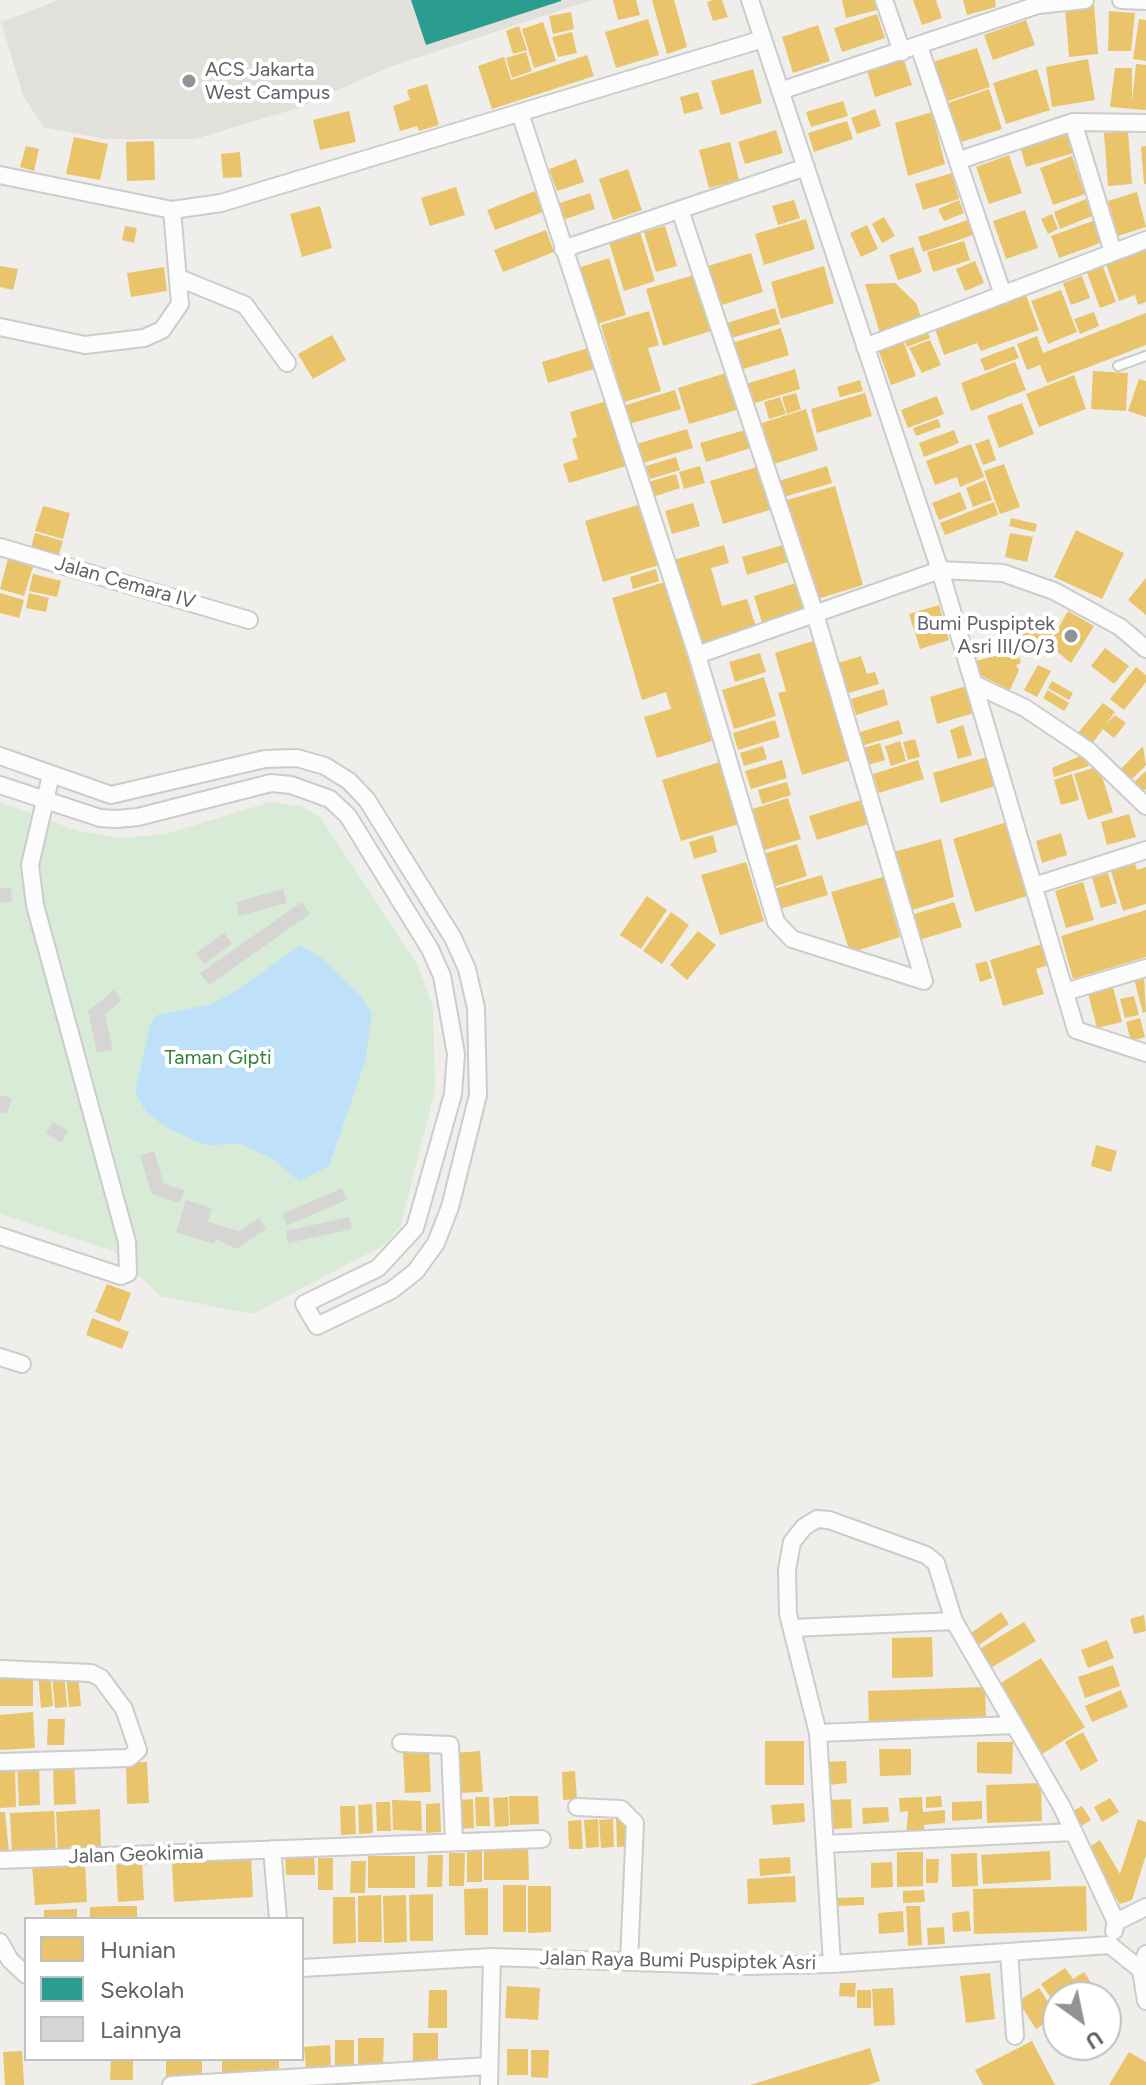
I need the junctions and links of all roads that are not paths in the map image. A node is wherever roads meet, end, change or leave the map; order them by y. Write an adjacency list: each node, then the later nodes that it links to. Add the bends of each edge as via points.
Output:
1 (750, 0): 6 (street)
2 (884, 0): 8 (street)
3 (1085, 0): 7 (street, via 1038,5)
4 (1121, 0): 5 (street)
5 (1146, 1)
6 (763, 39): 9 (street); 10 (street)
7 (919, 46): 8 (street); 13 (street)
8 (902, 52): 9 (street)
9 (780, 91): 14 (street)
10 (520, 113): 16 (street, via 221,203); 19 (street)
11 (1073, 122): 12 (street); 13 (street); 20 (street)
12 (1146, 123)
13 (960, 160): 22 (street)
14 (806, 167): 17 (street); 24 (street)
15 (0, 175): 16 (street)
16 (172, 210): 21 (street)
17 (680, 210): 19 (street); 30 (street)
18 (1146, 240): 20 (street)
19 (563, 249): 33 (street)
20 (1113, 252): 22 (street)
21 (179, 278): 23 (street, via 180,304 171,321 144,338 85,345); 26 (street, via 245,305)
22 (1003, 295): 24 (street)
23 (0, 327)
24 (865, 347): 29 (street)
25 (1146, 356): 27 (lane)
26 (287, 363)
27 (1118, 366)
28 (0, 547): 31 (street, Jalan Cemara IV)
29 (940, 570): 30 (street); 32 (street, via 1003,573 1054,591 1120,627); 34 (street)
30 (815, 614): 33 (street); 33 (street, via 924,981 792,939 776,922)
31 (249, 620)
32 (1146, 649)
33 (697, 655)
34 (974, 684): 39 (street, via 1025,708 1089,751); 41 (street)
35 (0, 756): 36 (street)
36 (51, 775): 38 (street); 38 (street, via 111,795 265,759 297,758 325,766 367,800 453,938 476,1008 478,1095 450,1207 423,1262 392,1290 317,1326 304,1304 378,1268 415,1228 453,1094 456,1054 442,976 348,816 311,790 271,783 116,819)
37 (0, 785): 38 (street)
38 (45, 801): 45 (street, via 30,865 35,905 127,1242 128,1273 121,1276)
39 (1146, 806)
40 (1146, 850): 41 (street)
41 (1034, 886): 43 (street)
42 (1146, 968): 43 (street)
43 (1065, 992): 44 (street, via 1076,1030)
44 (1146, 1053)
45 (0, 1236)
46 (0, 1357): 47 (street)
47 (22, 1364)
48 (954, 1621): 49 (street); 49 (street, via 936,1563 926,1555 817,1519 804,1527 789,1552); 51 (street)
49 (792, 1628): 52 (street)
50 (0, 1669): 54 (street, via 91,1673 101,1678 124,1709 138,1750 129,1758)
51 (1014, 1725): 52 (street); 56 (street)
52 (818, 1733): 59 (street)
53 (401, 1743): 58 (street, via 450,1745)
54 (0, 1762)
55 (577, 1807): 69 (street, via 621,1809 635,1823)
56 (1074, 1832): 59 (street); 64 (street)
57 (542, 1839): 58 (street, Jalan Geokimia)
58 (454, 1842): 60 (street, Jalan Geokimia)
59 (825, 1844): 71 (street)
60 (272, 1849): 61 (street, Jalan Geokimia); 63 (street)
61 (0, 1860)
62 (1146, 1907): 64 (street)
63 (278, 1917)
64 (1116, 1922): 66 (street)
65 (0, 1942): 73 (street)
66 (1110, 1945): 67 (street, Jalan Raya Bumi Puspiptek Asri); 70 (street)
67 (1009, 1952): 71 (street, Jalan Raya Bumi Puspiptek Asri); 75 (street)
68 (492, 1957): 69 (street, Jalan Raya Bumi Puspiptek Asri); 72 (street, Jalan Raya Bumi Puspiptek Asri); 77 (street)
69 (629, 1961): 71 (street, Jalan Raya Bumi Puspiptek Asri)
70 (1143, 1962): 74 (street)
71 (832, 1964)
72 (304, 1968)
73 (24, 1973)
74 (1146, 2001)
75 (1015, 2036)
76 (291, 2061): 78 (street)
77 (488, 2066): 78 (street); 80 (street)
78 (293, 2081): 79 (street)
79 (171, 2085)
80 (489, 2085)

